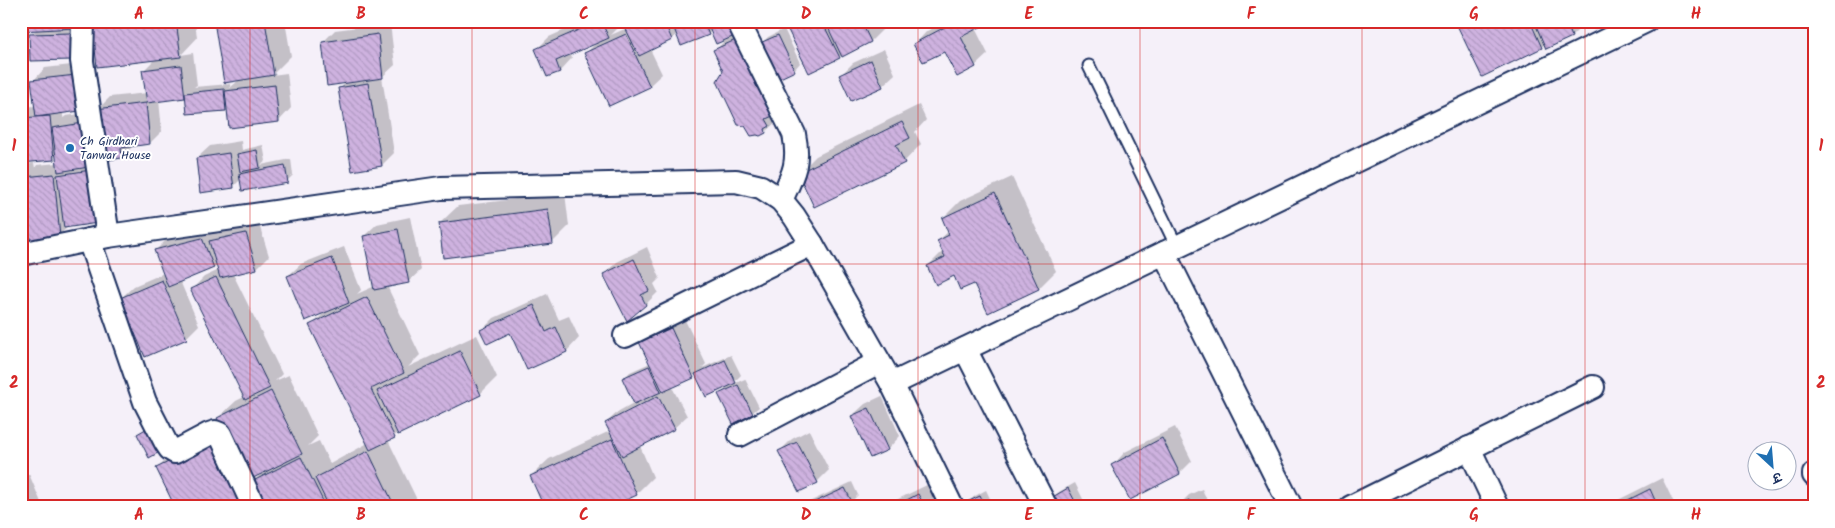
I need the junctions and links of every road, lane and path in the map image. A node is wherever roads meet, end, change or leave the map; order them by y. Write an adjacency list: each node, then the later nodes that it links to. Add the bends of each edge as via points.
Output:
1 (83, 21): 6 (street, via 82,61)
2 (738, 21): 5 (street, via 794,134 796,164)
3 (1646, 21): 8 (street)
4 (1089, 66): 8 (lane)
5 (781, 200): 6 (street, via 761,187 736,181 440,188); 7 (street)
6 (98, 238): 9 (street); 17 (street, via 145,402 166,443 175,452 209,434 220,434)
7 (812, 244): 10 (street); 12 (street)
8 (1170, 250): 11 (street); 20 (street)
9 (21, 254)
10 (625, 336)
11 (965, 349): 13 (street); 19 (street)
12 (879, 362): 13 (street); 15 (street)
13 (892, 384): 18 (street)
14 (1593, 387): 16 (street)
15 (740, 435)
16 (1469, 448): 21 (street); 22 (street)
17 (254, 507)
18 (952, 507)
19 (1046, 507)
20 (1291, 507)
21 (1351, 507)
22 (1497, 507)

